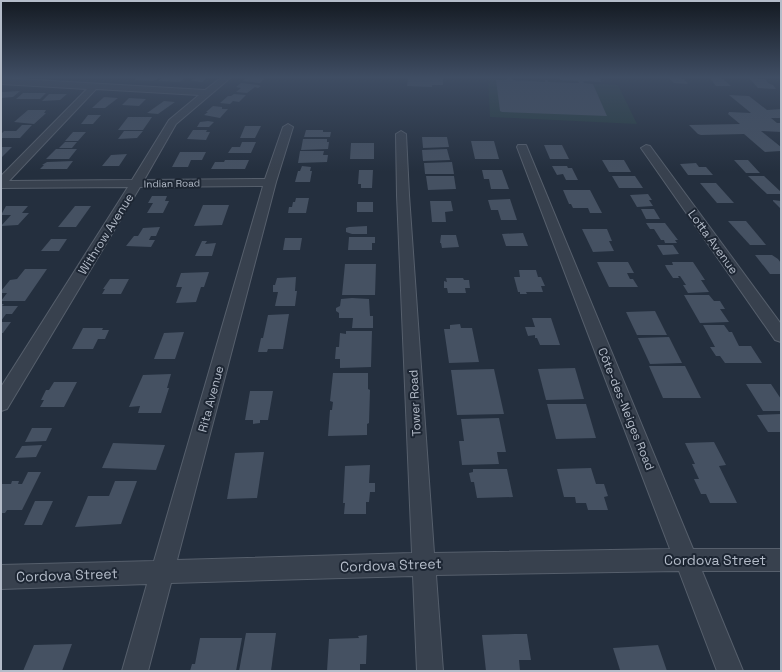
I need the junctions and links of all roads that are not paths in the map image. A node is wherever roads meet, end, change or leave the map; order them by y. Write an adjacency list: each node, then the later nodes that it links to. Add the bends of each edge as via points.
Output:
1 (72, 109): 8 (street)
2 (187, 109): 9 (street, Withrow Avenue, via 172,122)
3 (288, 127): 7 (street, Rita Avenue)
4 (401, 134): 14 (street, Tower Road)
5 (522, 147): 12 (street, Côte-des-Neiges Road)
6 (646, 148): 10 (street, Lotta Avenue)
7 (270, 182): 9 (street, Indian Road); 15 (street, Rita Avenue)
8 (1, 184): 9 (street, Indian Road)
9 (136, 184): 11 (street, Withrow Avenue)
10 (781, 336)
11 (1, 404)
12 (686, 560): 13 (street, Cordova Street); 14 (street, Cordova Street); 19 (street, Côte-des-Neiges Road)
13 (781, 560)
14 (424, 564): 15 (street, Cordova Street); 18 (street, Tower Road)
15 (163, 572): 16 (street, Cordova Street); 17 (street, Rita Avenue)
16 (1, 577)
17 (135, 671)
18 (430, 671)
19 (730, 671)

